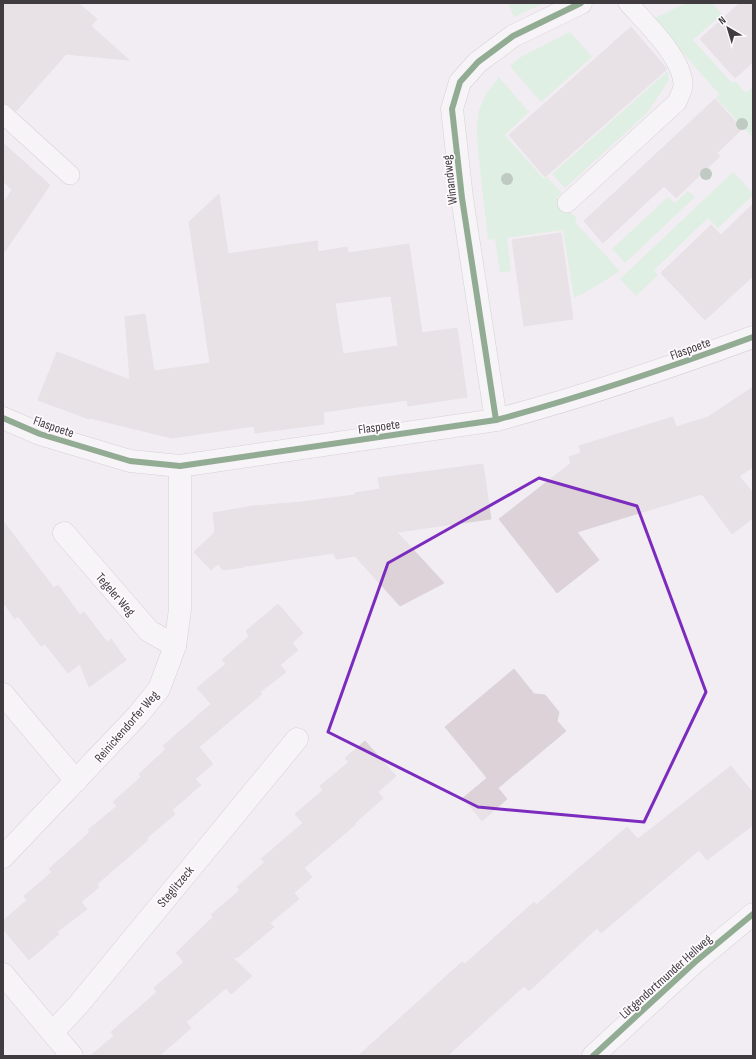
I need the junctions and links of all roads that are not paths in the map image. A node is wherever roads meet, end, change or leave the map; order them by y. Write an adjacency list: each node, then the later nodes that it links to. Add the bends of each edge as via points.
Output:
1 (581, 3): 8 (street, Winandweg, via 513,36 478,62 460,82 452,109 462,198)
2 (628, 3): 5 (lane, via 673,55 681,71 684,86 677,102)
3 (3, 114): 4 (lane)
4 (70, 175)
5 (567, 203)
6 (753, 337): 8 (street, Flaspoete, via 653,374)
7 (3, 418): 9 (street, Flaspoete, via 40,434 130,460)
8 (496, 420): 9 (street, Flaspoete)
9 (180, 466): 11 (street, Reinickendorfer Weg, via 180,609)
10 (64, 534): 11 (street, Tegeler Weg, via 149,631)
11 (175, 646): 14 (street, Reinickendorfer Weg, via 159,689)
12 (3, 694): 14 (street)
13 (297, 739): 18 (street, Steglitzeck, via 84,998)
14 (76, 781): 15 (street, Reinickendorfer Weg)
15 (3, 857)
16 (753, 914): 20 (street, Lütgendortmunder Hellweg, via 695,962)
17 (3, 974): 18 (street)
18 (53, 1032): 19 (street)
19 (72, 1056)
20 (593, 1056)

